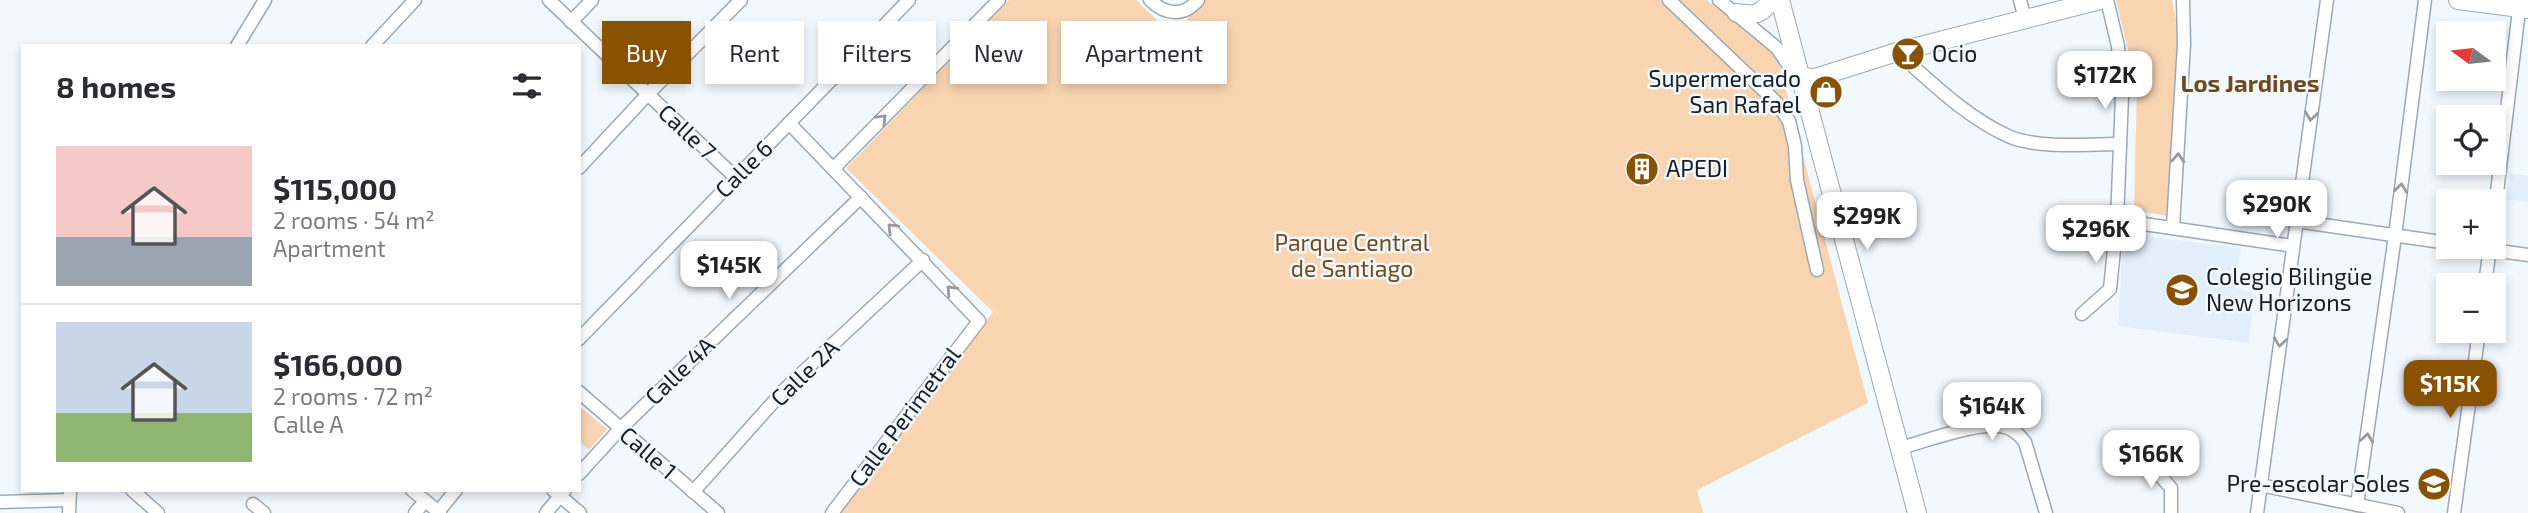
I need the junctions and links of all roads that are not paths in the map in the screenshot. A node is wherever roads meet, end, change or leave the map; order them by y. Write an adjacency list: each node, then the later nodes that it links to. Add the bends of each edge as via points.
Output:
1 (265, 0): 25 (street)
2 (415, 0): 26 (street)
3 (549, 0): 24 (street, Calle 7)
4 (592, 0): 24 (street)
5 (741, 0): 29 (street)
6 (909, 0): 30 (street, Calle 6)
7 (999, 0): 35 (street, one-way to 7)
8 (1150, 0): 9 (street, via 1157,8 1177,13)
9 (1198, 0)
10 (1669, 0): 33 (street, via 1776,102 1789,121)
11 (1719, 0): 22 (street)
12 (1771, 0): 22 (main road, via 1756,15)
13 (1780, 0): 28 (main road)
14 (2020, 0): 23 (street)
15 (2100, 0): 23 (main road)
16 (2107, 0): 32 (street, via 2118,46)
17 (2183, 0): 41 (street, one-way to 17)
18 (2327, 0): 40 (street, one-way to 40)
19 (2425, 0): 42 (street, one-way to 19)
20 (2458, 0): 21 (main road)
21 (2522, 6): 37 (street)
22 (1737, 13): 28 (street)
23 (2025, 19): 27 (main road)
24 (571, 22): 29 (street, Calle 7)
25 (238, 44)
26 (374, 44)
27 (1897, 52): 28 (main road, via 1815,78); 32 (street, via 1974,116 2010,137 2068,145)
28 (1802, 77): 31 (main road)
29 (647, 94): 34 (street); 36 (street, Calle 7)
30 (789, 123): 35 (street); 36 (street, Calle 6)
31 (1816, 134): 33 (street); 54 (main road)
32 (2120, 144): 39 (street)
33 (1796, 153): 48 (street, via 1797,180)
34 (581, 165)
35 (834, 168): 38 (street)
36 (735, 177): 50 (street, Calle 6)
37 (2498, 189)
38 (861, 197): 47 (street, one-way to 38); 53 (street, Calle 4A)
39 (2117, 220): 41 (street); 49 (street, via 2110,289)
40 (2296, 221): 42 (street); 44 (street)
41 (2173, 226): 44 (street)
42 (2395, 236): 43 (street); 67 (street, one-way to 42)
43 (2436, 241)
44 (2293, 246): 57 (street, one-way to 57)
45 (2506, 251): 46 (street)
46 (2528, 255)
47 (923, 260): 62 (street, Calle 2A, via 784,390); 75 (street, Calle Perimetral, one-way to 47, via 979,321)
48 (1817, 270)
49 (2082, 314)
50 (581, 337)
51 (2477, 343): 81 (street)
52 (581, 394): 53 (street, Calle 1)
53 (620, 429): 56 (street, Calle 4A); 62 (street, Calle 1)
54 (1900, 448): 76 (main road); 77 (street, via 1985,425 2009,428 2025,442)
55 (2147, 461): 78 (street, via 2171,488)
56 (581, 472)
57 (2260, 485): 67 (street); 79 (street)
58 (134, 492): 69 (street)
59 (414, 492): 64 (street)
60 (454, 492): 68 (street)
61 (559, 492): 72 (street); 73 (street)
62 (693, 492): 74 (street, Calle 1)
63 (69, 501): 65 (street)
64 (425, 501): 68 (street); 71 (street)
65 (0, 502)
66 (253, 504): 70 (street)
67 (2357, 505): 80 (street)
68 (439, 512)
69 (158, 513)
70 (264, 513)
71 (415, 513)
72 (546, 513)
73 (580, 513)
74 (718, 513)
75 (832, 513)
76 (1917, 513)
77 (2046, 513)
78 (2171, 513)
79 (2257, 513)
80 (2399, 513)
81 (2454, 513)

